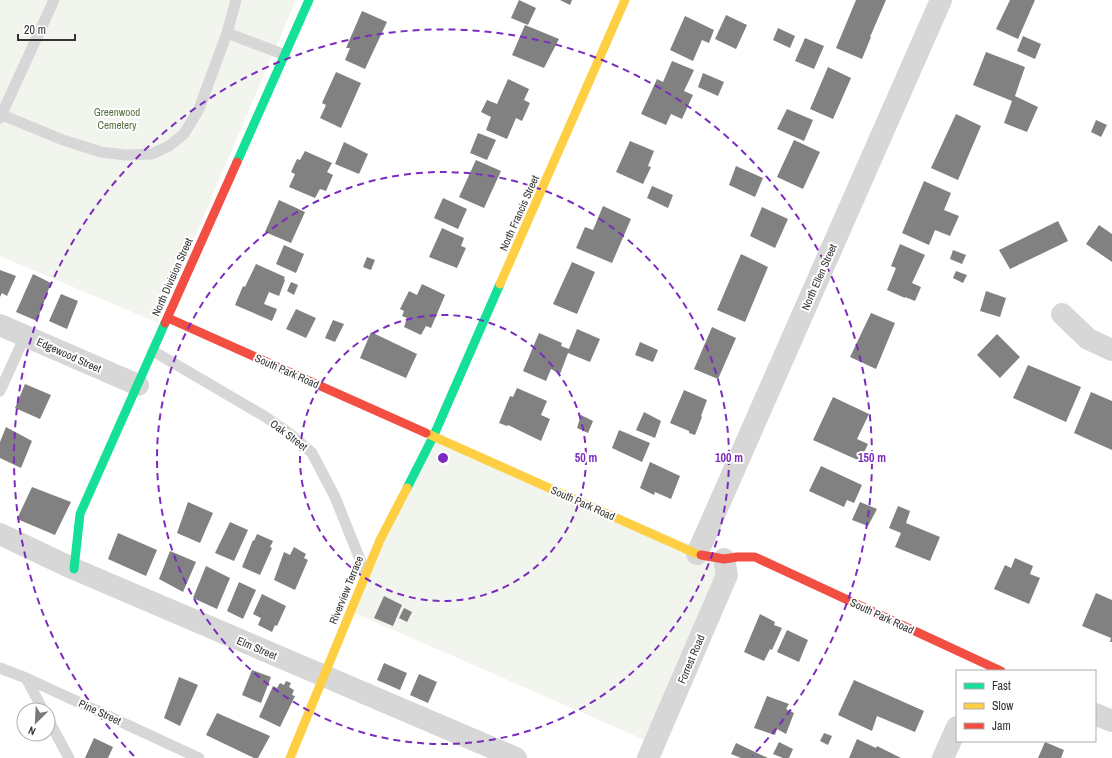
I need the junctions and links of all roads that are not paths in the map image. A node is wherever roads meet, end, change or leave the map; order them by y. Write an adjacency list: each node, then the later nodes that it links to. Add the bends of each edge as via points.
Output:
1 (54, 0): 8 (lane)
2 (236, 0): 6 (lane)
3 (309, 0): 7 (street, North Division Street)
4 (625, 0): 17 (street, North Francis Street)
5 (941, 0): 19 (street, North Ellen Street)
6 (227, 33): 7 (lane); 8 (lane, via 198,108 184,134 169,146 152,154 125,155 100,152)
7 (284, 55): 10 (street, North Division Street)
8 (0, 116)
9 (1062, 314): 13 (street, via 1088,339)
10 (168, 318): 14 (street, North Division Street); 17 (street, South Park Road)
11 (0, 325): 12 (street, Edgewood Street)
12 (25, 336): 15 (street, Edgewood Street); 16 (lane)
13 (1112, 350)
14 (153, 351): 15 (street, North Division Street); 22 (lane, Oak Street, via 264,416 312,453 335,497)
15 (138, 385): 21 (street, North Division Street, via 80,514)
16 (0, 391)
17 (434, 435): 19 (street, South Park Road); 22 (street, Riverview Terrace)
18 (0, 534): 21 (street, Elm Street)
19 (697, 554): 20 (street, South Park Road)
20 (724, 559): 24 (street, South Park Road, via 755,557); 36 (street, Forrest Road, via 728,575)
21 (74, 569): 25 (street, Elm Street)
22 (366, 572): 25 (street, Riverview Terrace)
23 (0, 668): 26 (lane, Pine Street)
24 (989, 669)
25 (323, 677): 34 (street, Riverview Terrace); 35 (street, Elm Street)
26 (26, 678): 27 (lane); 33 (lane, Pine Street)
27 (39, 702)
28 (1096, 714): 29 (street)
29 (1112, 721)
30 (956, 729): 37 (street)
31 (56, 734): 32 (lane)
32 (69, 758)
33 (199, 758)
34 (290, 758)
35 (516, 758)
36 (648, 758)
37 (943, 758)

